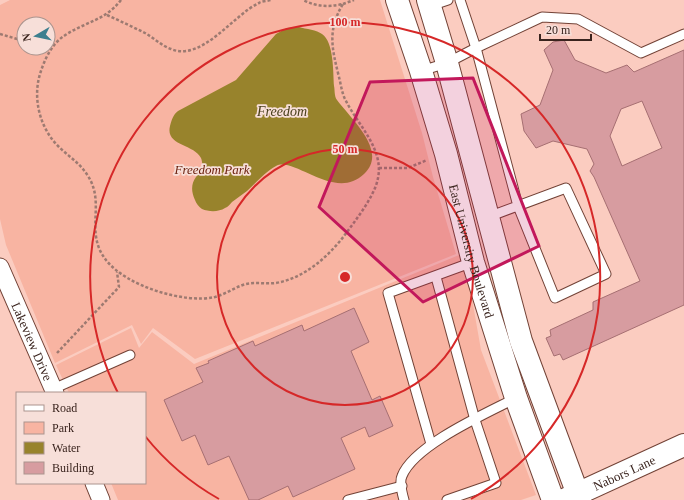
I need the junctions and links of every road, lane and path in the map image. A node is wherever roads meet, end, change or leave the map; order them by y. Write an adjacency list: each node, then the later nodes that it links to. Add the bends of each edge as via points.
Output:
1 (121, 0): 9 (path)
2 (270, 0): 9 (path, via 259,3 247,11 198,48 182,52 170,49)
3 (304, 0): 8 (path, via 322,6)
4 (354, 0): 8 (path)
5 (397, 0): 17 (main road, East University Boulevard)
6 (460, 0): 14 (lane)
7 (435, 2): 16 (main road, East University Boulevard)
8 (343, 4): 19 (path, via 332,28 336,67 344,99 373,146)
9 (107, 15): 13 (path, via 64,36)
10 (0, 34): 12 (path)
11 (684, 34): 14 (lane, via 641,53 578,19 542,16)
12 (16, 39)
13 (56, 45)
14 (476, 48): 16 (lane); 20 (lane)
15 (48, 56): 24 (path, via 40,72 37,98 39,111 49,134 83,169 94,187 97,208 96,241 104,258)
16 (446, 63): 17 (lane); 21 (main road, East University Boulevard)
17 (421, 71): 18 (main road, East University Boulevard)
18 (446, 154): 19 (path, via 408,168); 22 (main road, East University Boulevard)
19 (379, 168): 24 (path, via 370,198 331,252 295,277 273,283 248,284 226,294 201,299 167,294 142,286)
20 (518, 206): 20 (lane, via 566,188 606,274 555,298); 21 (lane)
21 (488, 217): 35 (main road, East University Boulevard, via 521,341)
22 (474, 262): 25 (lane); 29 (main road, East University Boulevard)
23 (0, 267): 28 (street, Lakeview Drive)
24 (117, 271): 26 (path, via 119,287)
25 (436, 277): 30 (lane); 31 (lane, via 388,293)
26 (57, 353)
27 (130, 355): 28 (lane)
28 (54, 391)
29 (516, 398): 30 (lane); 40 (main road, East University Boulevard)
30 (475, 420): 31 (lane); 39 (lane, via 496,483)
31 (431, 444): 34 (lane, via 413,460 401,476)
32 (684, 445): 35 (main road, Nabors Lane)
33 (94, 484): 36 (street)
34 (402, 486): 37 (lane); 38 (lane)
35 (574, 498)
36 (101, 500)
37 (348, 500)
38 (404, 500)
39 (447, 500)
40 (553, 500)

